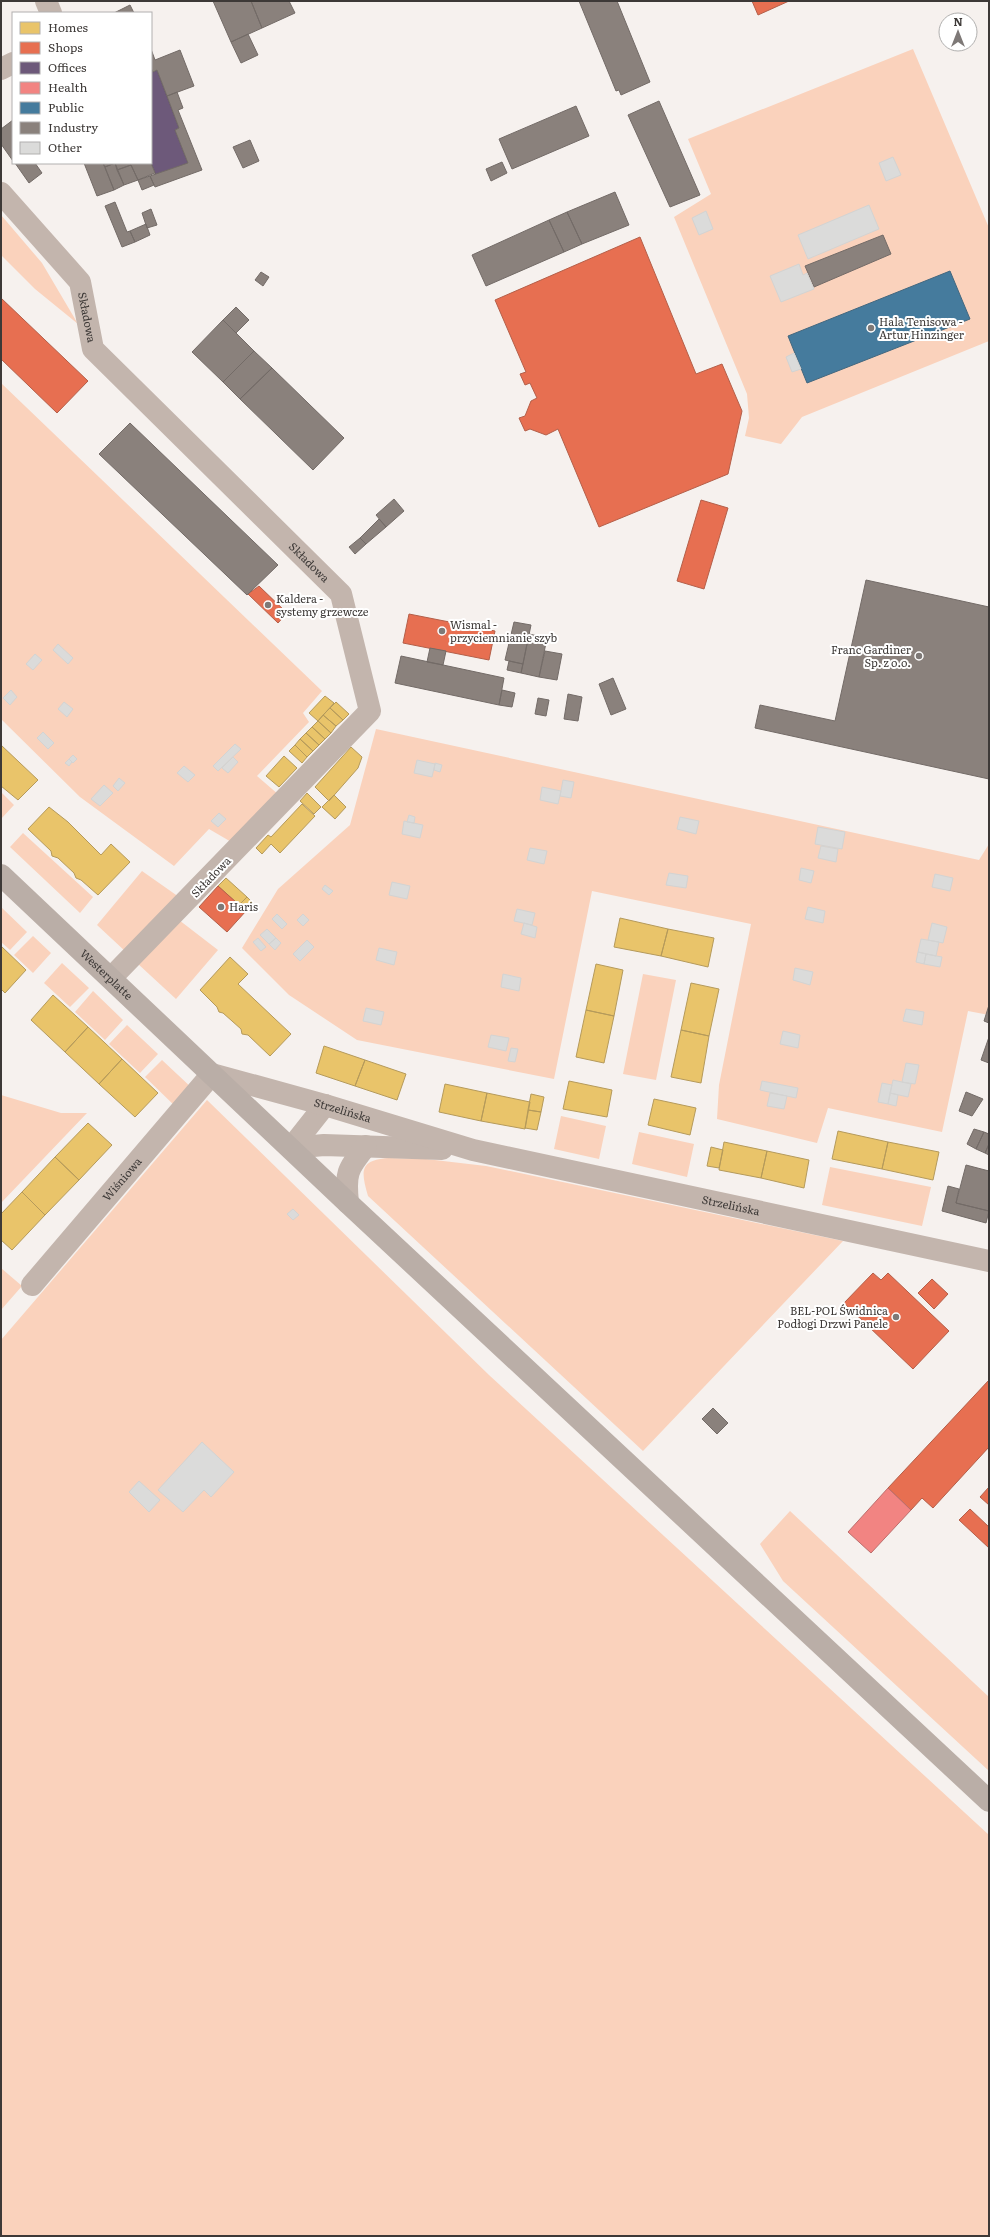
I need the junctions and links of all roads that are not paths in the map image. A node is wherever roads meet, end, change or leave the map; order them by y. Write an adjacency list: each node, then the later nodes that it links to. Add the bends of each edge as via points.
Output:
1 (46, 1): 2 (street)
2 (51, 12)
3 (12, 64): 4 (street)
4 (1, 69)
5 (1, 193): 7 (street, Składowa, via 80,282 93,349 341,594 370,711)
6 (1, 875): 7 (main road, Westerplatte)
7 (111, 978): 8 (main road, Westerplatte)
8 (212, 1074): 9 (street, Strzelińska); 11 (main road, Westerplatte); 15 (street, Wiśniowa)
9 (325, 1105): 11 (street); 12 (street, Strzelińska)
10 (366, 1146): 11 (street, Strzelińska, via 324,1145); 12 (street, Strzelińska); 13 (street, via 352,1163 346,1180)
11 (291, 1148): 13 (main road, Westerplatte)
12 (473, 1150): 14 (street, Strzelińska)
13 (348, 1203): 16 (main road, Westerplatte)
14 (989, 1261)
15 (32, 1285)
16 (989, 1801)

